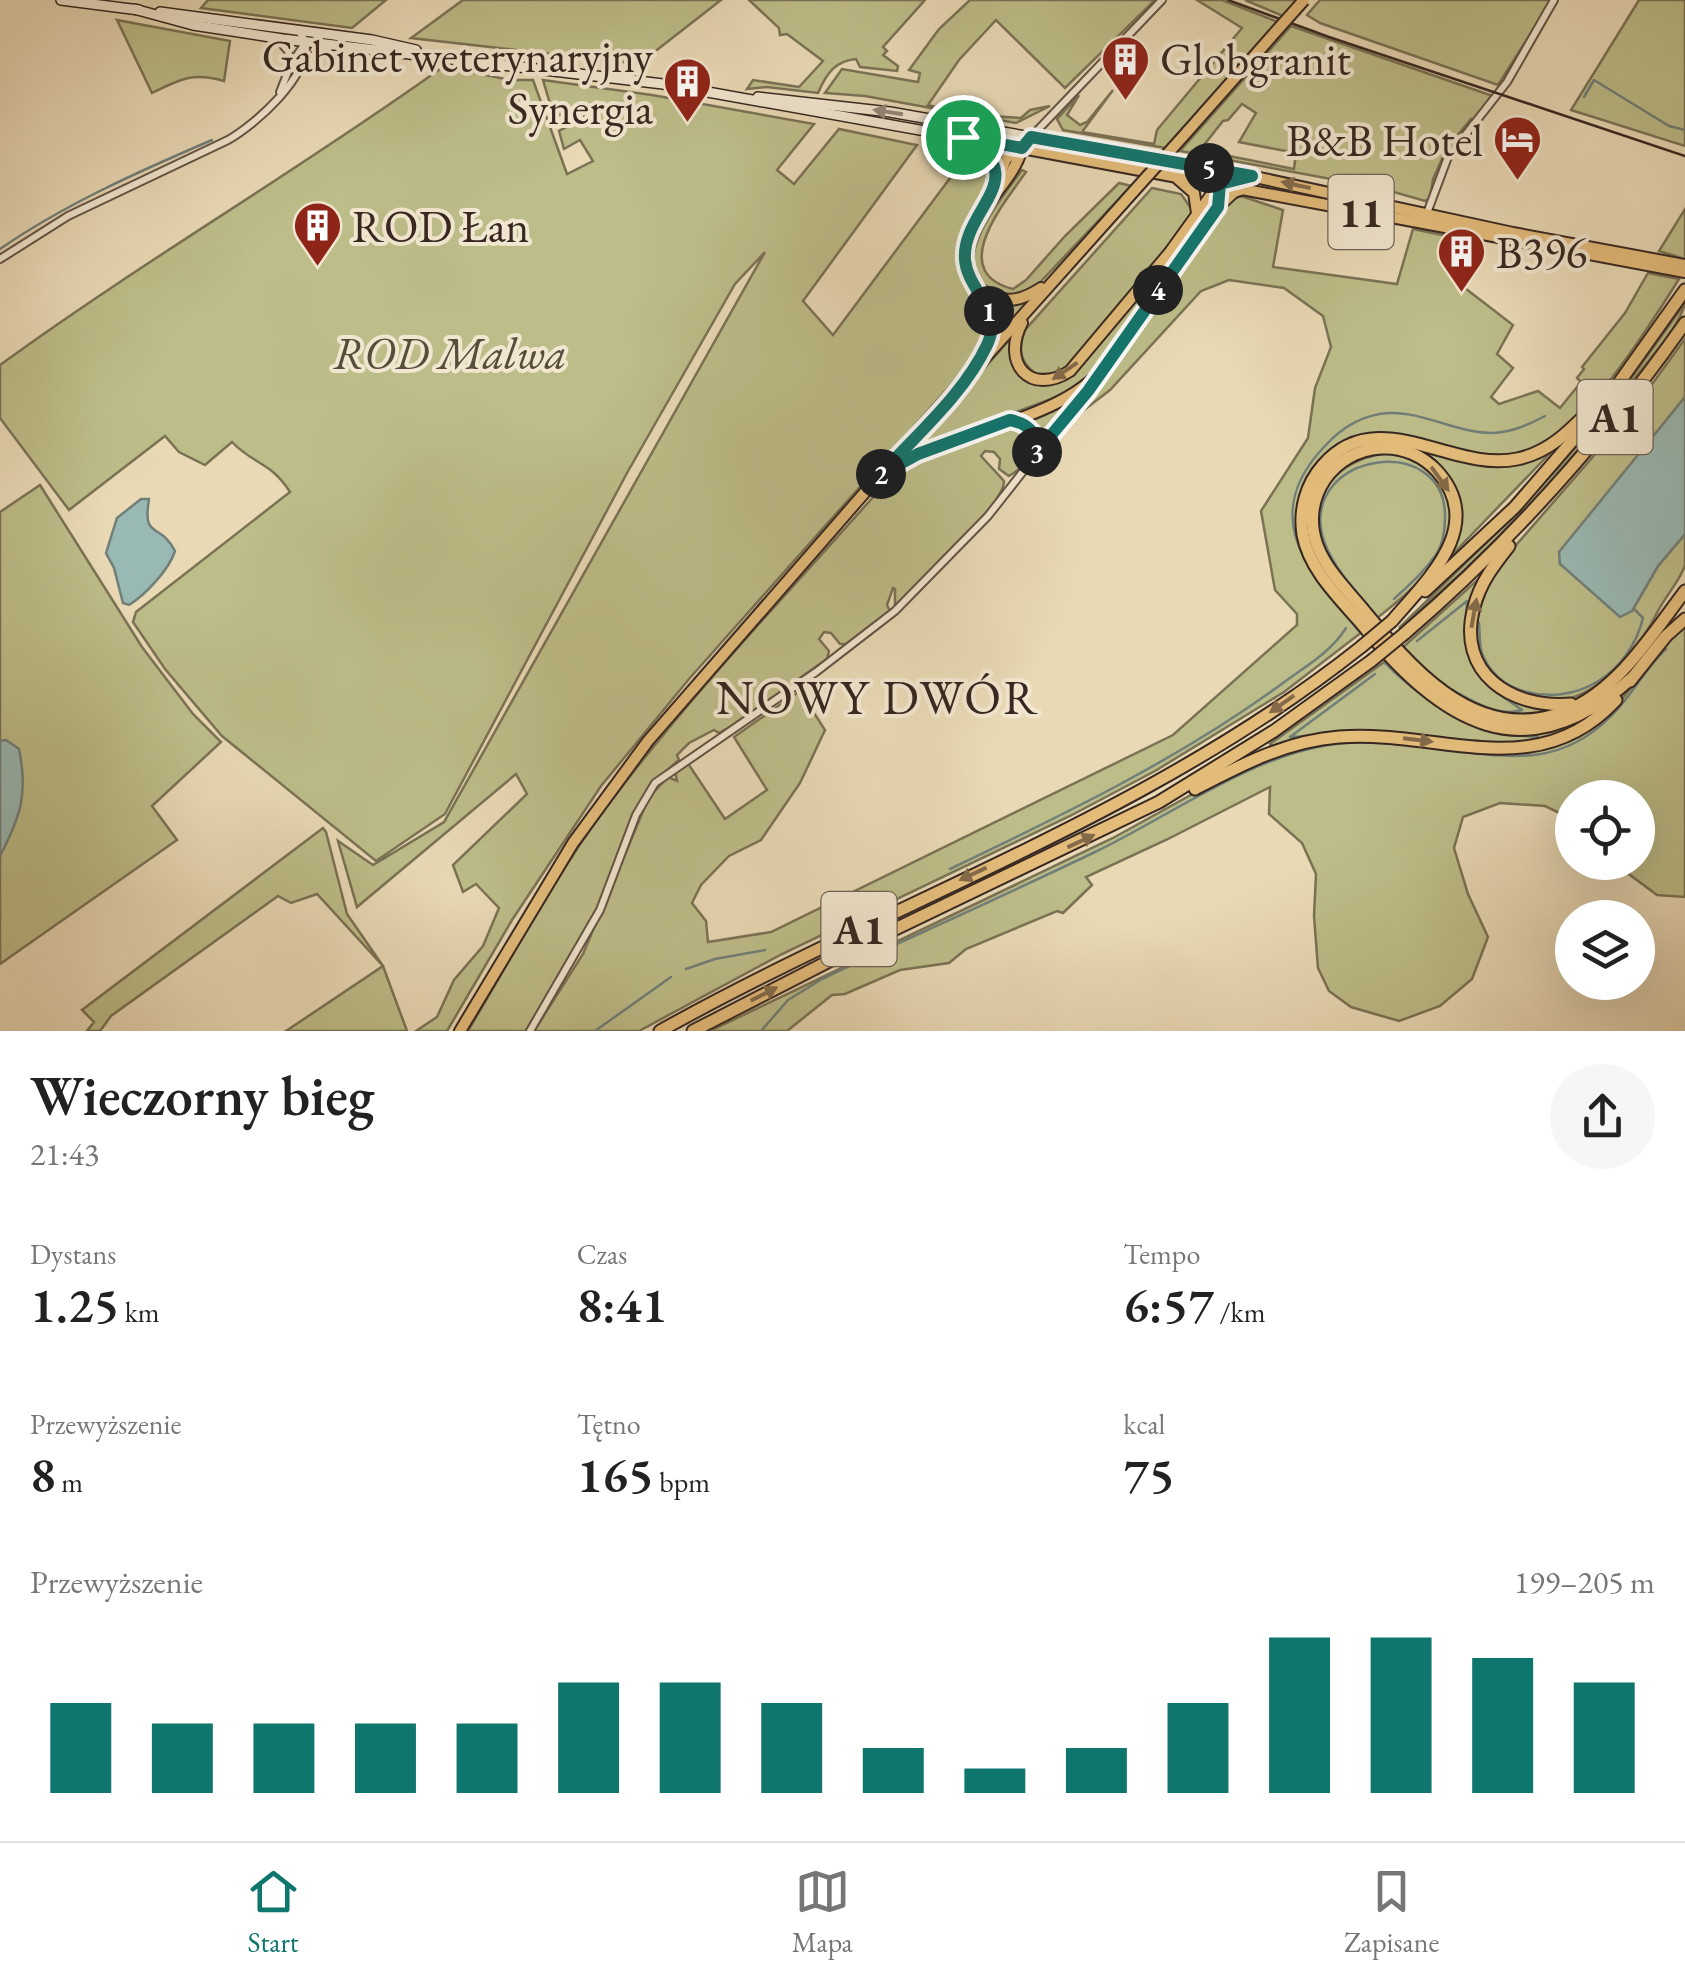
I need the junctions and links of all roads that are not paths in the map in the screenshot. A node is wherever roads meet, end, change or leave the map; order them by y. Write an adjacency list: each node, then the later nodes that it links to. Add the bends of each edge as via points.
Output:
1 (61, 0): 5 (main road, 11)
2 (1162, 0): 14 (street)
3 (1304, 0): 34 (main road, bridge)
4 (1554, 0): 29 (street, via 1507,82 1450,154)
5 (134, 10): 6 (main road, 11); 7 (main road, 11)
6 (298, 30): 8 (main road, 11); 9 (street)
7 (274, 37): 9 (main road, 11); 11 (street, via 285,45)
8 (335, 40): 9 (main road, 11); 10 (street); 13 (main road, 11)
9 (306, 42): 10 (street); 11 (street)
10 (303, 62): 12 (street)
11 (291, 64): 12 (street)
12 (280, 92): 31 (street, via 240,132 55,222)
13 (720, 94): 15 (main road, 11); 16 (main road, 11, one-way to 13, via 808,100)
14 (1049, 117): 16 (street); 17 (street)
15 (963, 137): 18 (main road, 11); 24 (main road, via 989,154)
16 (1031, 137): 17 (main road, 11); 18 (main road)
17 (1060, 143): 21 (main road, 11)
18 (1022, 148): 19 (main road, 11); 20 (main road); 24 (main road, via 1006,159)
19 (1054, 155): 20 (main road); 22 (main road, 11)
20 (1019, 162): 27 (main road)
21 (1205, 167): 23 (main road, 11); 25 (main road)
22 (1173, 175): 25 (main road, 11); 30 (main road, via 1194,193)
23 (1252, 176): 25 (main road); 29 (main road, 11, one-way to 23)
24 (996, 180): 27 (main road)
25 (1220, 184): 26 (main road, 11); 28 (main road); 30 (main road)
26 (1244, 189): 28 (main road); 33 (main road, 11)
27 (988, 202): 35 (main road, via 965,253)
28 (1218, 207): 39 (main road)
29 (1428, 213): 32 (main road, 11)
30 (1196, 218): 37 (main road, one-way to 37, via 1058,379 1036,380 1014,359 1014,337)
31 (0, 259)
32 (1685, 264)
33 (1685, 272)
34 (1058, 275): 35 (main road, via 1012,302); 37 (main road)
35 (976, 286): 40 (main road, via 987,304 990,335)
36 (1682, 294): 41 (highway, A1)
37 (1031, 305): 40 (main road)
38 (1685, 322): 45 (highway, A1)
39 (1100, 372): 42 (main road, via 1072,395); 43 (street)
40 (964, 382): 44 (main road)
41 (1619, 383): 48 (highway, A1, via 1515,507); 49 (highway, via 1555,444 1517,459 1477,460 1396,438 1352,444 1314,477 1303,504 1303,533 1322,574 1393,661 1431,696 1474,720 1523,730 1562,724)
42 (1010, 420): 43 (street, via 1034,434); 44 (main road)
43 (1033, 457): 53 (street, via 988,516 880,624 655,783 600,910)
44 (880, 475): 52 (main road, via 620,777)
45 (1538, 506): 50 (highway, one-way to 45, via 1542,706 1512,696 1486,674 1474,648 1472,612 1482,584); 51 (highway, A1, bridge, via 1371,660 1274,731)
46 (1685, 591): 50 (highway, via 1621,672)
47 (1685, 619): 49 (highway)
48 (1392, 621): 50 (highway, one-way to 48, via 1527,720 1465,705 1414,667 1337,578 1313,531 1318,492 1353,454 1382,448 1428,463 1445,481 1455,514 1441,564); 54 (highway, A1, one-way to 54, bridge, via 1264,717 1146,789 763,974)
49 (1633, 677): 51 (highway, one-way to 49, via 1257,758 1320,739 1381,736 1495,749 1546,744 1596,718)
50 (1579, 703)
51 (1159, 802): 55 (highway, A1, one-way to 51)
52 (460, 1031)
53 (530, 1031)
54 (660, 1031)
55 (693, 1031)

